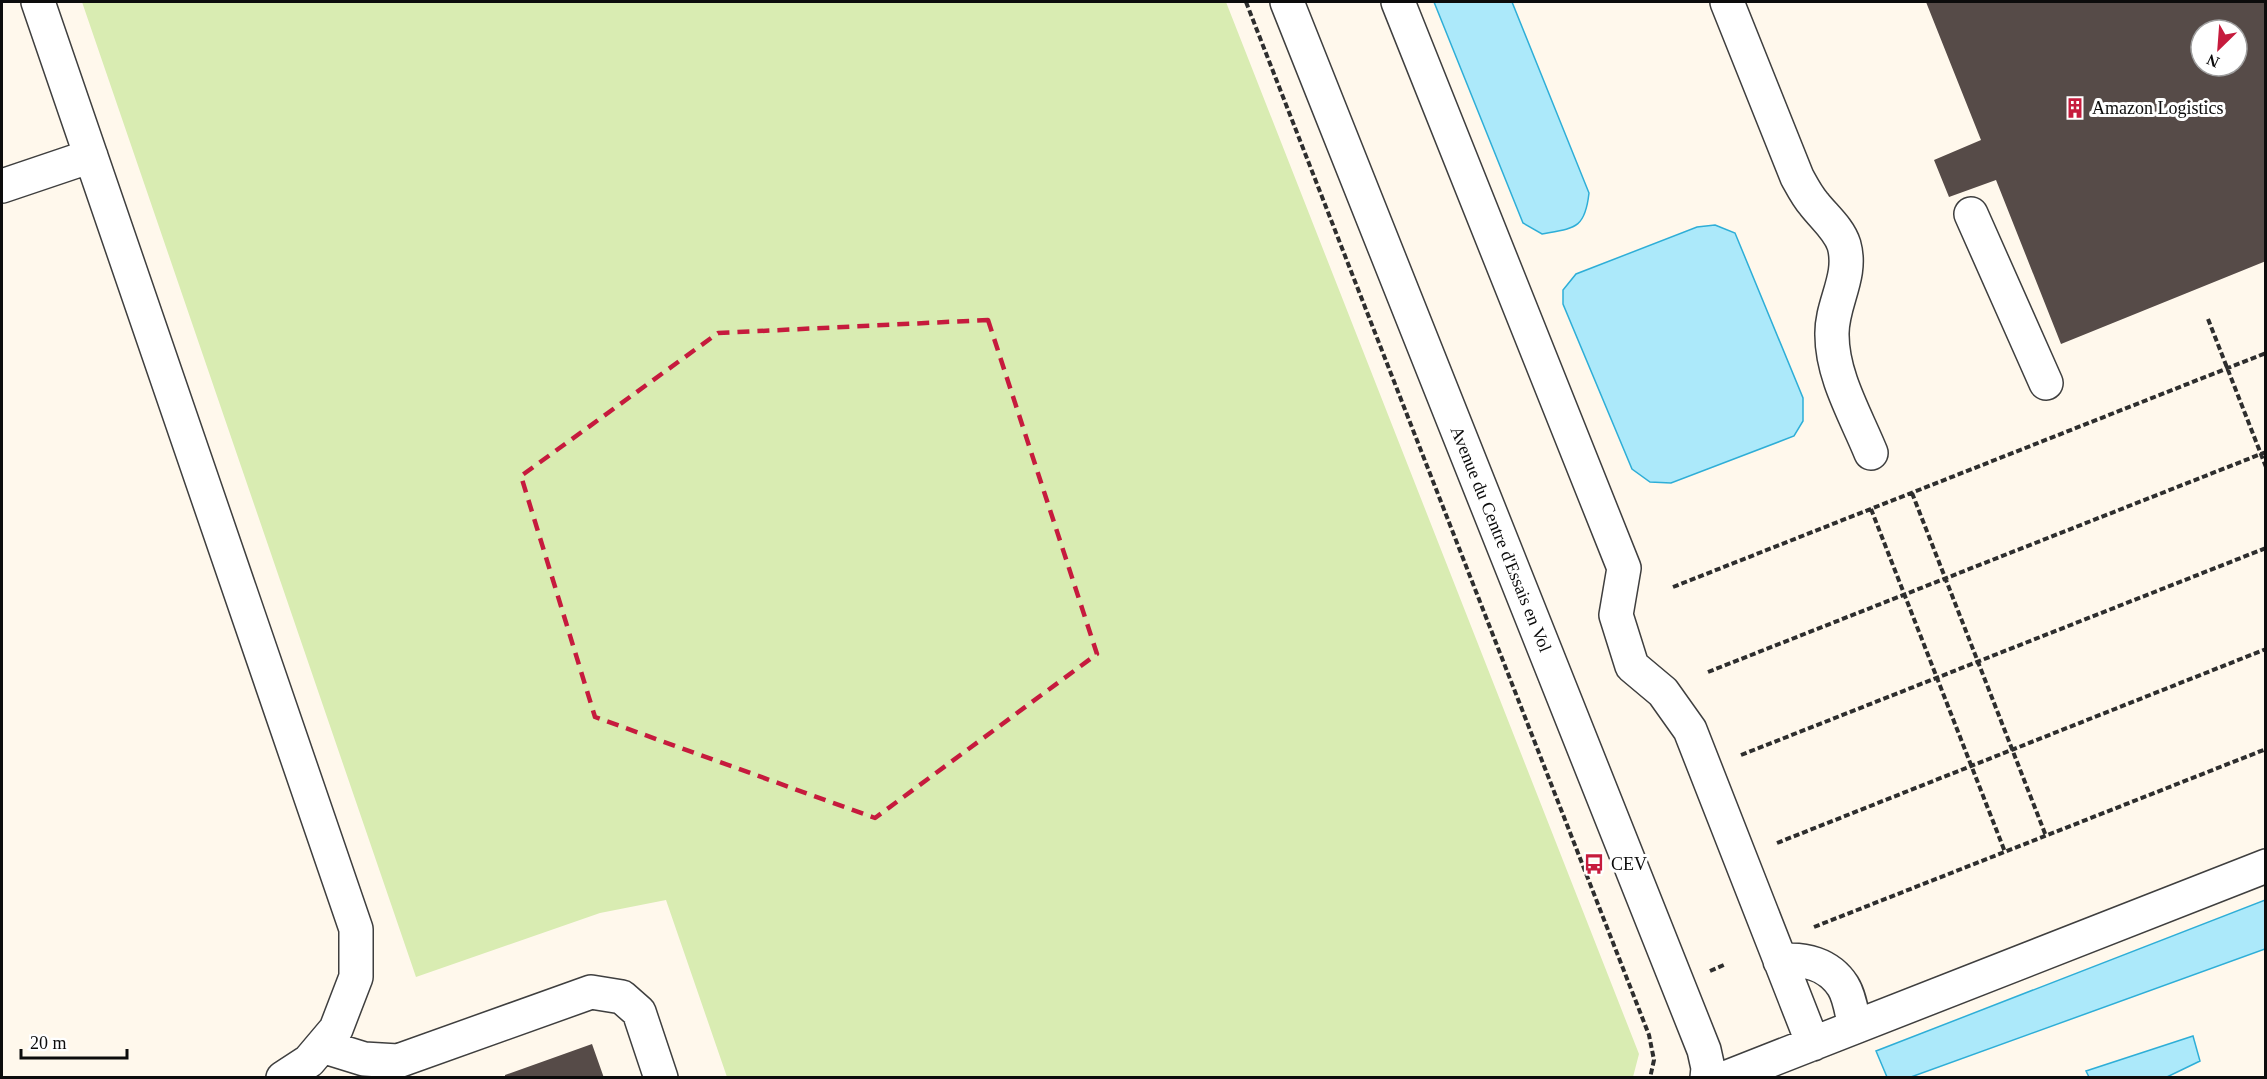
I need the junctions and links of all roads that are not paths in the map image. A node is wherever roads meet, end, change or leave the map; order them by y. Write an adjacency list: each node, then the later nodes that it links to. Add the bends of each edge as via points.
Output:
1 (38, 2): 5 (street)
2 (1287, 2): 17 (street, Avenue du Centre d'Essais en Vol, via 1704,1050)
3 (1398, 2): 11 (street, via 1624,568 1616,615 1632,666 1663,692 1690,730)
4 (1727, 2): 9 (street, via 1797,177 1843,243 1847,261 1835,310 1834,364)
5 (91, 156): 6 (street); 14 (street, via 356,929 356,977 336,1029)
6 (2, 186)
7 (1971, 214): 8 (street)
8 (2046, 383)
9 (1871, 453)
10 (2265, 866): 12 (street)
11 (1780, 961): 12 (street, via 1797,959 1822,966 1843,986); 13 (street)
12 (1856, 1027): 13 (street)
13 (1813, 1044): 18 (street)
14 (322, 1046): 15 (street, via 309,1061); 16 (street, via 363,1059 398,1061 591,992 621,997 639,1012)
15 (283, 1077)
16 (661, 1077)
17 (1707, 1077)
18 (1725, 1077)

